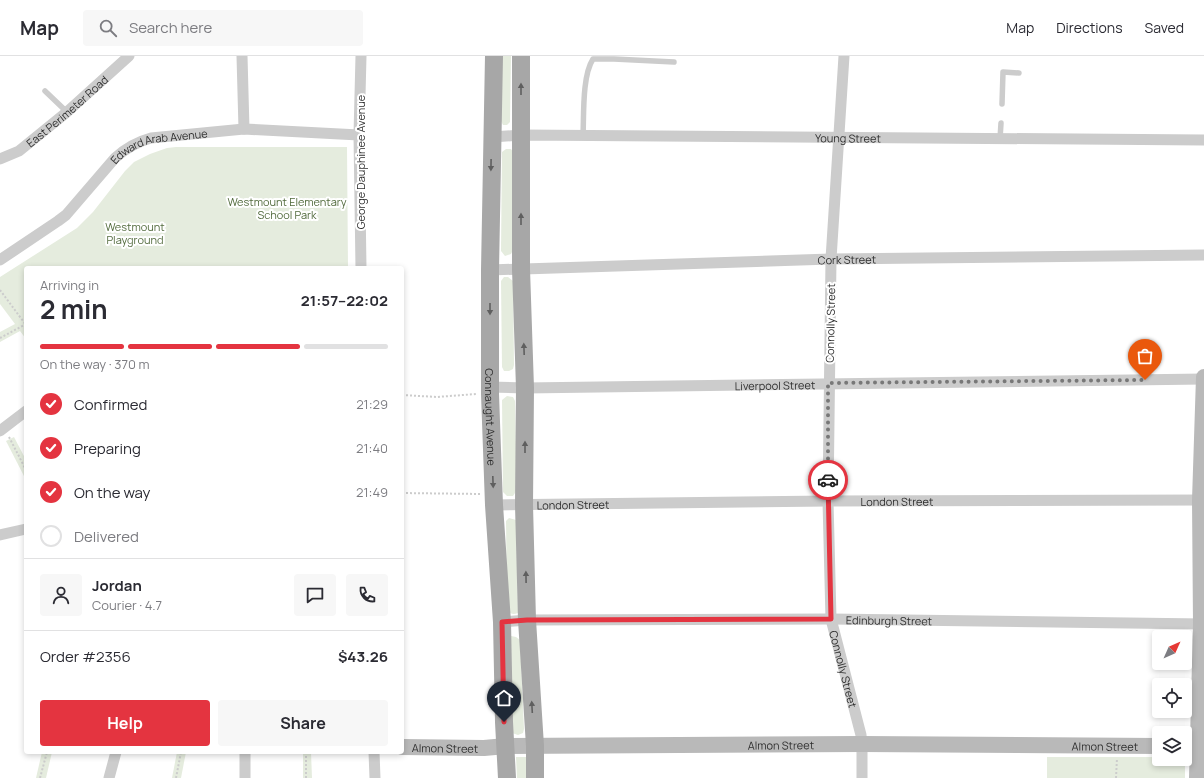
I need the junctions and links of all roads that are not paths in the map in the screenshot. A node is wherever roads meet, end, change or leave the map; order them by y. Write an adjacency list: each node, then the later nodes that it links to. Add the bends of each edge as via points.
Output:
1 (129, 56): 12 (street, East Perimeter Road)
2 (242, 56): 14 (street)
3 (362, 56): 15 (street, George Dauphinee Avenue)
4 (494, 56): 18 (main road, Connaught Avenue)
5 (521, 56): 16 (main road, one-way to 5)
6 (844, 56): 19 (street, Connolly Street)
7 (651, 58): 8 (lane); 17 (lane, via 593,60 585,85)
8 (674, 62)
9 (1019, 73): 11 (lane, via 1003,72)
10 (44, 91): 12 (lane)
11 (1002, 104)
12 (67, 112): 22 (street, East Perimeter Road, via 19,151)
13 (1001, 122): 20 (lane)
14 (244, 129): 15 (street, Edward Arab Avenue); 25 (street, Edward Arab Avenue, via 151,138 136,142 115,158 58,222)
15 (359, 135): 26 (street, George Dauphinee Avenue)
16 (521, 135): 17 (street, Young Street); 18 (street, Young Street); 28 (main road, one-way to 16)
17 (583, 136): 19 (street, Young Street)
18 (492, 137): 27 (main road, Connaught Avenue, one-way to 27)
19 (840, 137): 20 (street, Young Street); 24 (street, Connolly Street)
20 (1000, 139): 21 (street, Young Street)
21 (1204, 140)
22 (0, 159)
23 (1204, 255): 24 (street, Cork Street)
24 (831, 259): 28 (street, Cork Street); 30 (street, Connolly Street)
25 (0, 260)
26 (361, 266)
27 (490, 270): 28 (street, Cork Street); 32 (main road, Connaught Avenue, one-way to 32)
28 (521, 270): 31 (main road, one-way to 28)
29 (1204, 378): 30 (street, Liverpool Street); 36 (street)
30 (828, 383): 31 (street, Liverpool Street); 37 (street, Connolly Street)
31 (525, 388): 32 (street, Liverpool Street); 38 (main road, one-way to 31)
32 (486, 390): 35 (main road, Connaught Avenue, one-way to 35)
33 (24, 413): 34 (street)
34 (2, 430)
35 (494, 499): 38 (street, London Street); 43 (main road, Connaught Avenue)
36 (1202, 500): 37 (street, London Street); 44 (street)
37 (828, 501): 38 (street, London Street); 41 (street, Connolly Street)
38 (524, 505): 42 (main road, one-way to 38)
39 (24, 529): 40 (street)
40 (0, 535)
41 (831, 619): 42 (street, Edinburgh Street); 44 (street, Edinburgh Street); 45 (street, Connolly Street)
42 (527, 620): 43 (street, Edinburgh Street); 47 (main road, one-way to 42)
43 (502, 622): 46 (main road, Connaught Avenue)
44 (1202, 624): 49 (street)
45 (862, 744): 47 (street, Almon Street); 48 (street, Almon Street); 59 (street, Connolly Street)
46 (506, 746): 47 (street, Almon Street); 50 (street, Almon Street); 57 (main road, Connaught Avenue)
47 (535, 746): 58 (main road)
48 (1152, 746)
49 (1196, 746): 60 (street)
50 (404, 747)
51 (115, 754): 54 (street)
52 (245, 754): 55 (street)
53 (374, 754): 56 (street)
54 (109, 778)
55 (245, 778)
56 (375, 778)
57 (507, 778)
58 (535, 778)
59 (862, 778)
60 (1197, 778)

